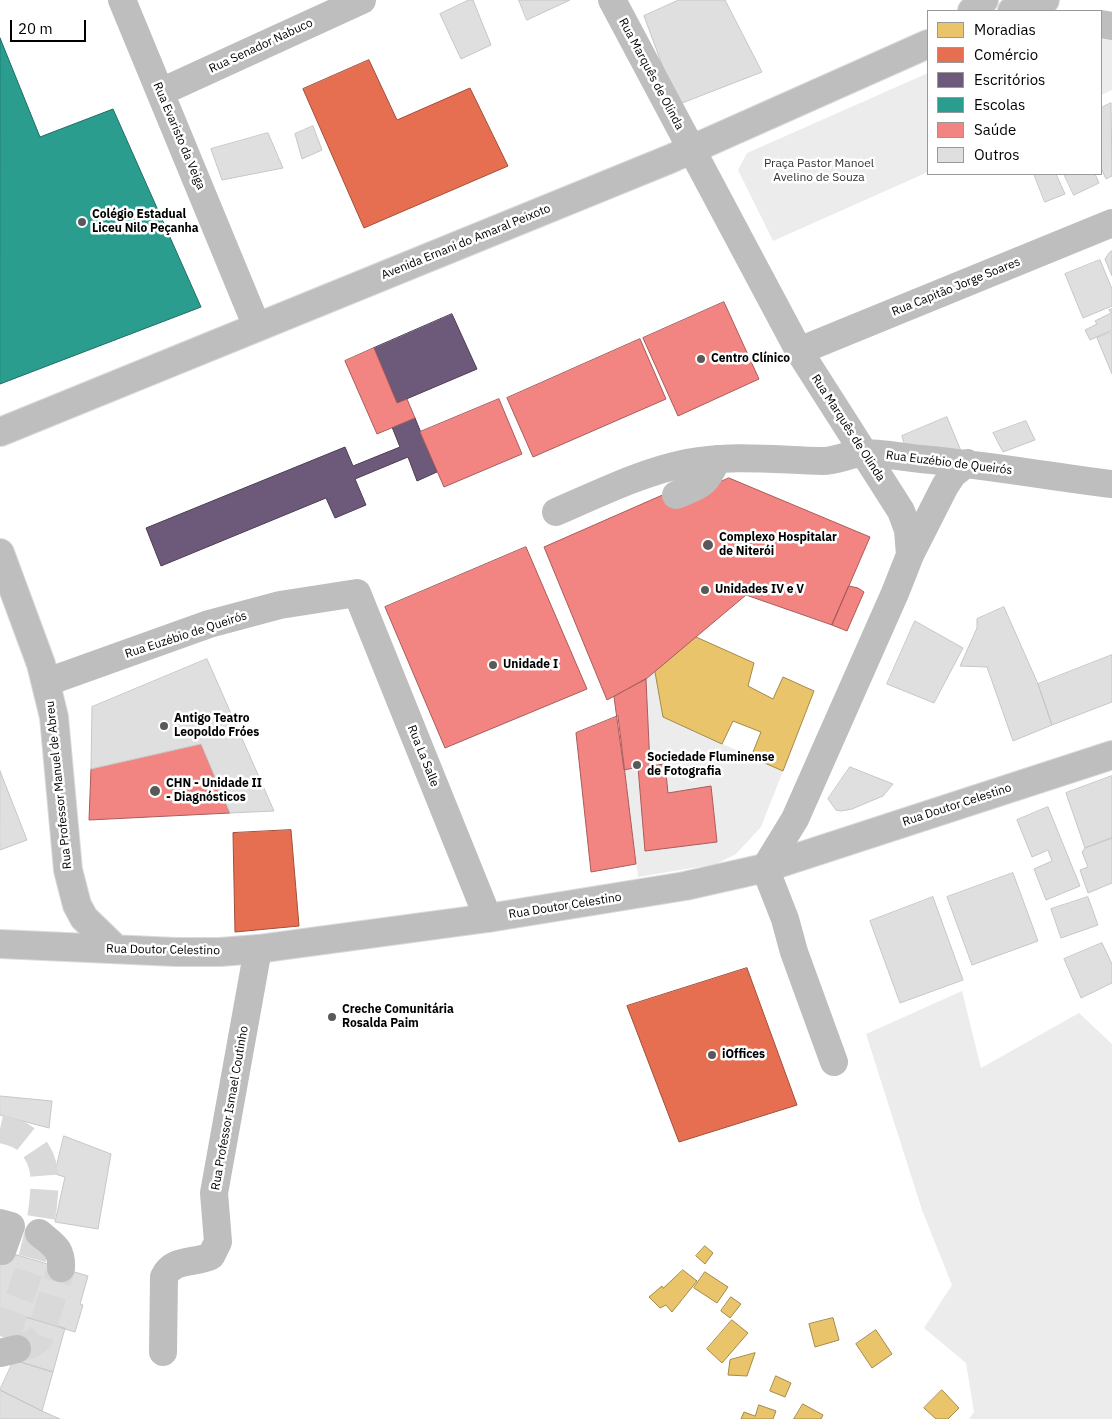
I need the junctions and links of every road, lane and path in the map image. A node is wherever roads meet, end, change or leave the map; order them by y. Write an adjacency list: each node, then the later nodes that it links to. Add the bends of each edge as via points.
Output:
1 (122, 0): 9 (street, Rua Evaristo da Veiga)
2 (362, 0): 9 (street, Rua Senador Nabuco)
3 (612, 0): 10 (street, Rua Marquês de Olinda)
4 (984, 0): 6 (street)
5 (1045, 0): 7 (street)
6 (973, 10)
7 (1015, 10)
8 (927, 44): 10 (street, Avenida Ernani do Amaral Peixoto)
9 (160, 92): 12 (street, Rua Evaristo da Veiga)
10 (691, 150): 12 (street, Avenida Ernani do Amaral Peixoto); 13 (street, Rua Marquês de Olinda)
11 (1112, 223): 13 (street, Rua Capitão Jorge Soares)
12 (257, 327): 14 (street, Avenida Ernani do Amaral Peixoto)
13 (799, 352): 17 (street, Rua Marquês de Olinda)
14 (29, 421): 15 (street, Avenida Ernani do Amaral Peixoto); 16 (street)
15 (0, 432)
16 (0, 452)
17 (862, 453): 18 (street, Rua Euzébio de Queirós, via 828,461 774,458); 19 (street, Rua Euzébio de Queirós); 25 (street, Rua Marquês de Olinda, via 901,511 908,530)
18 (716, 460): 22 (street, via 704,482); 23 (street, Rua Euzébio de Queirós, via 688,463 650,474)
19 (967, 463): 21 (street, Rua Euzébio de Queirós); 25 (street, via 953,474 945,486)
20 (1112, 470): 21 (street)
21 (1099, 483)
22 (676, 496)
23 (556, 512)
24 (0, 553): 27 (street, Rua Professor Manuel de Abreu)
25 (910, 555): 29 (street, Rua Marquês de Olinda, via 794,819)
26 (357, 593): 27 (street, Rua Euzébio de Queirós, via 280,605 209,624); 30 (street, Rua La Salle)
27 (47, 682): 32 (street, Rua Professor Manuel de Abreu, via 54,718 73,894 84,918)
28 (1112, 754): 29 (street, Rua Doutor Celestino)
29 (765, 868): 30 (street, Rua Doutor Celestino, via 685,886); 34 (street)
30 (488, 918): 33 (street, Rua Doutor Celestino)
31 (0, 944): 32 (street, Rua Doutor Celestino)
32 (116, 949): 33 (street, Rua Doutor Celestino, via 176,952)
33 (258, 949): 39 (street, Rua Professor Ismael Coutinho, via 214,1193 218,1242 211,1256 168,1268 164,1277)
34 (834, 1062)
35 (0, 1223): 37 (street, via 11,1226)
36 (39, 1234): 38 (street, via 58,1249 62,1258)
37 (2, 1251)
38 (61, 1268)
39 (163, 1352)

